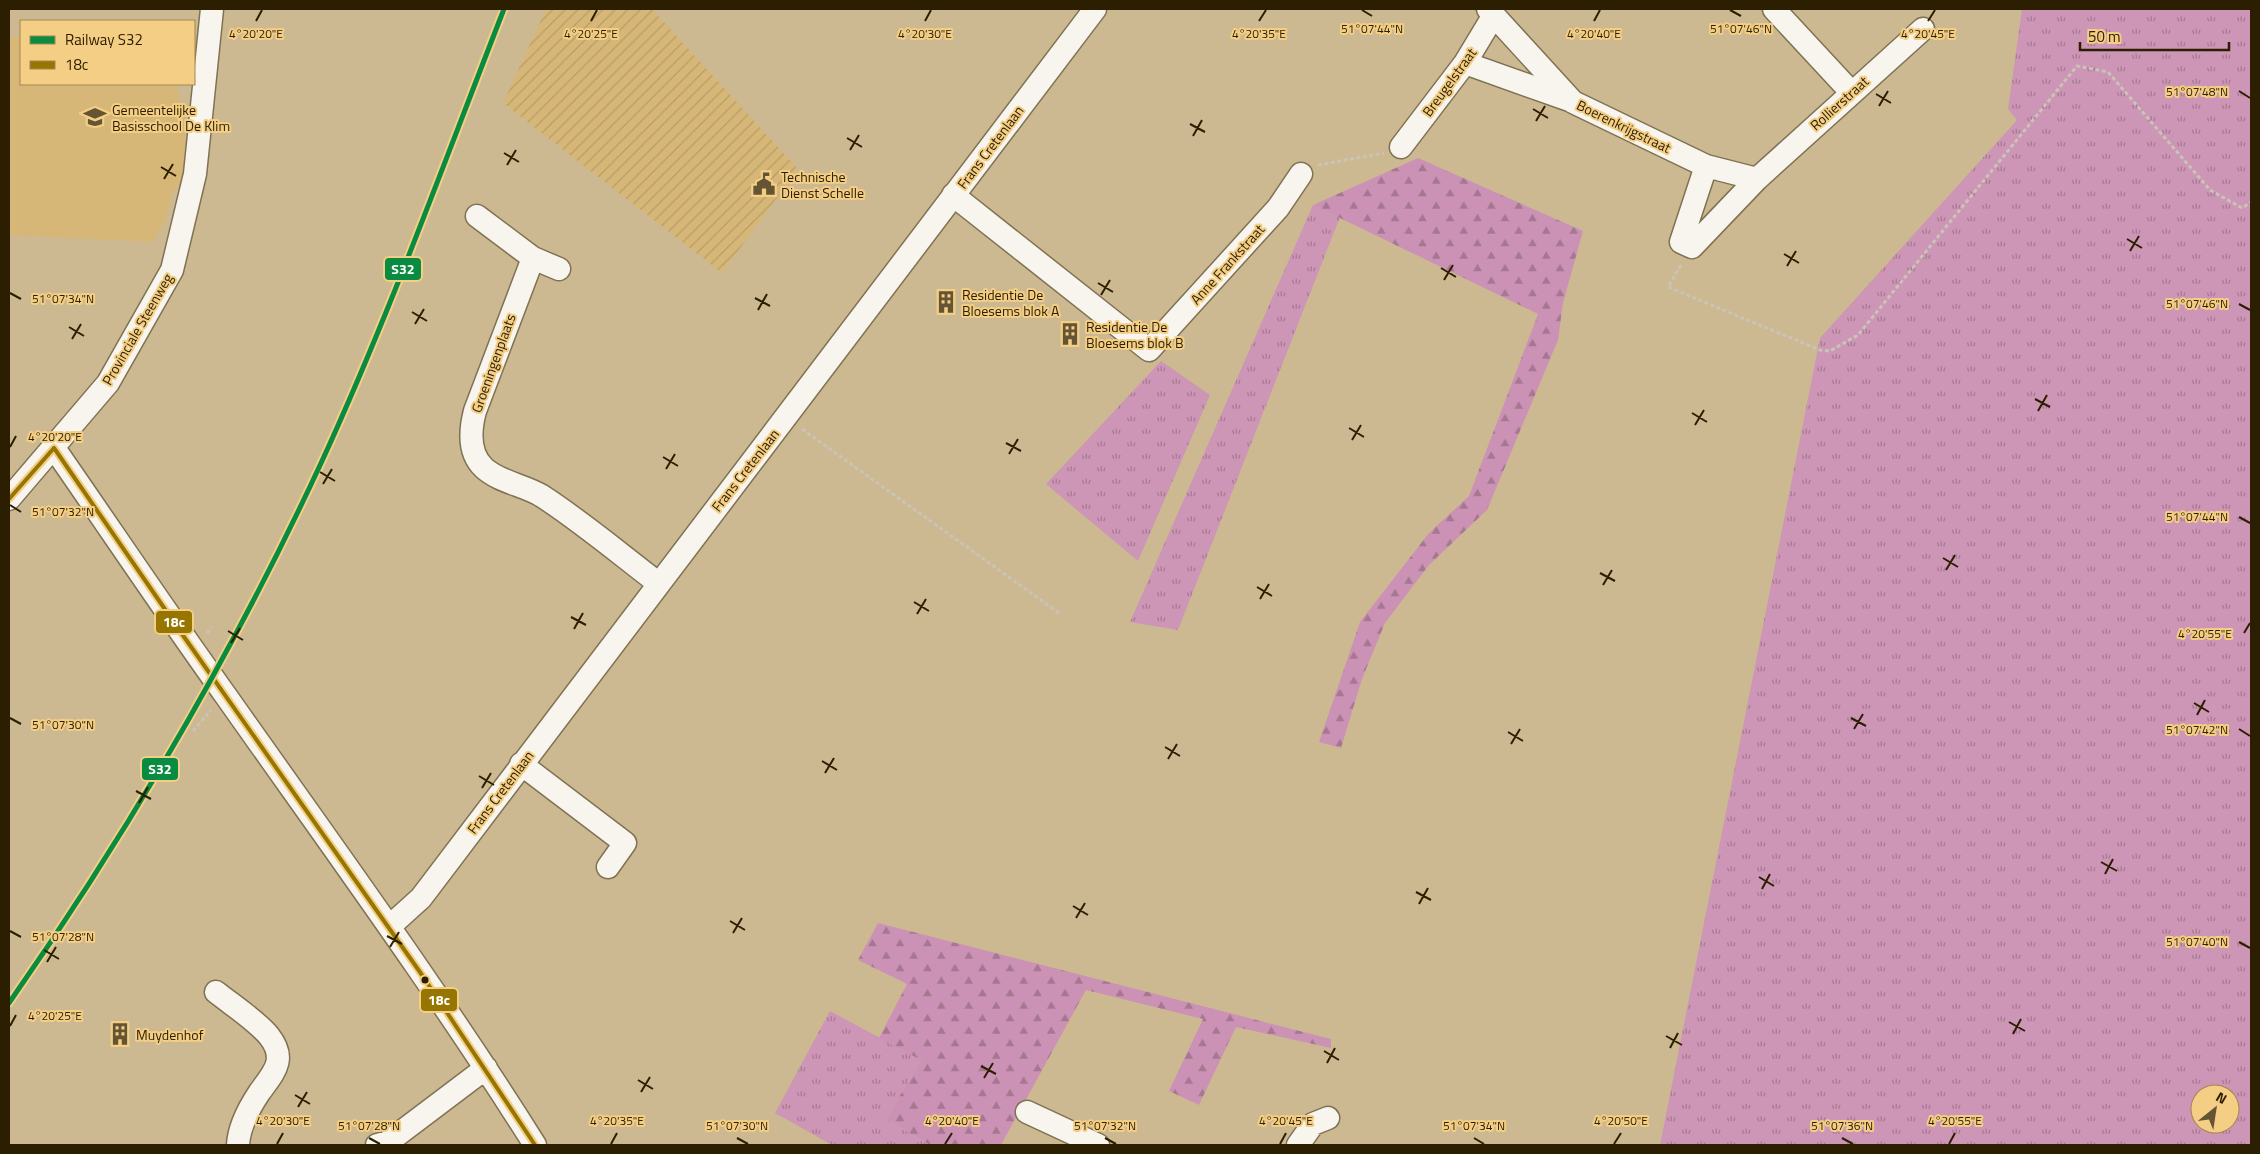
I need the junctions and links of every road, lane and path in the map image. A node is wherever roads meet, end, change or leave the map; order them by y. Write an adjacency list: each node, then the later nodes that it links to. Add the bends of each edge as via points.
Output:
1 (212, 9): 20 (street, Provinciale Steenweg, via 195,174 172,270 108,383)
2 (1095, 9): 13 (street, Frans Cretenlaan)
3 (1774, 9): 7 (street)
4 (1491, 12): 6 (street, Breugelstraat); 8 (street, Boerenkrijgstraat)
5 (1923, 29): 7 (street, Rollierstraat)
6 (1465, 63): 8 (street); 9 (street, Breugelstraat)
7 (1851, 92): 12 (street, Rollierstraat)
8 (1572, 102): 10 (street, Boerenkrijgstraat)
9 (1401, 147): 11 (path, via 1394,152 1309,167)
10 (1706, 166): 12 (street, Boerenkrijgstraat); 16 (street, via 1681,242)
11 (1301, 174): 13 (street, Anne Frankstraat, via 1278,208 1149,350)
12 (1756, 179): 16 (street, Rollierstraat)
13 (953, 195): 19 (street, Frans Cretenlaan)
14 (2251, 202): 16 (path, via 2242,208 2210,190 2108,72 2078,66 1858,335 1830,351 1820,350 1668,287)
15 (477, 216): 17 (street)
16 (1692, 247)
17 (533, 258): 18 (street); 22 (street, Groeningenplaats, via 475,411 471,435 475,456 483,468 551,502)
18 (560, 269)
19 (786, 417): 22 (street, Frans Cretenlaan); 23 (path)
20 (54, 448): 21 (street, Provinciale Steenweg); 24 (street)
21 (9, 498)
22 (658, 583): 26 (street, Frans Cretenlaan)
23 (1059, 613)
24 (225, 695): 25 (path); 28 (street)
25 (193, 731)
26 (522, 764): 27 (street, via 625,843); 28 (street, Frans Cretenlaan, via 421,898)
27 (608, 866)
28 (390, 926): 30 (street)
29 (216, 992): 33 (street, via 268,1035 277,1054 275,1072 245,1118)
30 (486, 1068): 34 (street, via 388,1142); 35 (street)
31 (1027, 1112): 36 (street)
32 (1328, 1118): 37 (street, via 1313,1124)
33 (238, 1145)
34 (377, 1145)
35 (535, 1145)
36 (1098, 1145)
37 (1298, 1145)

